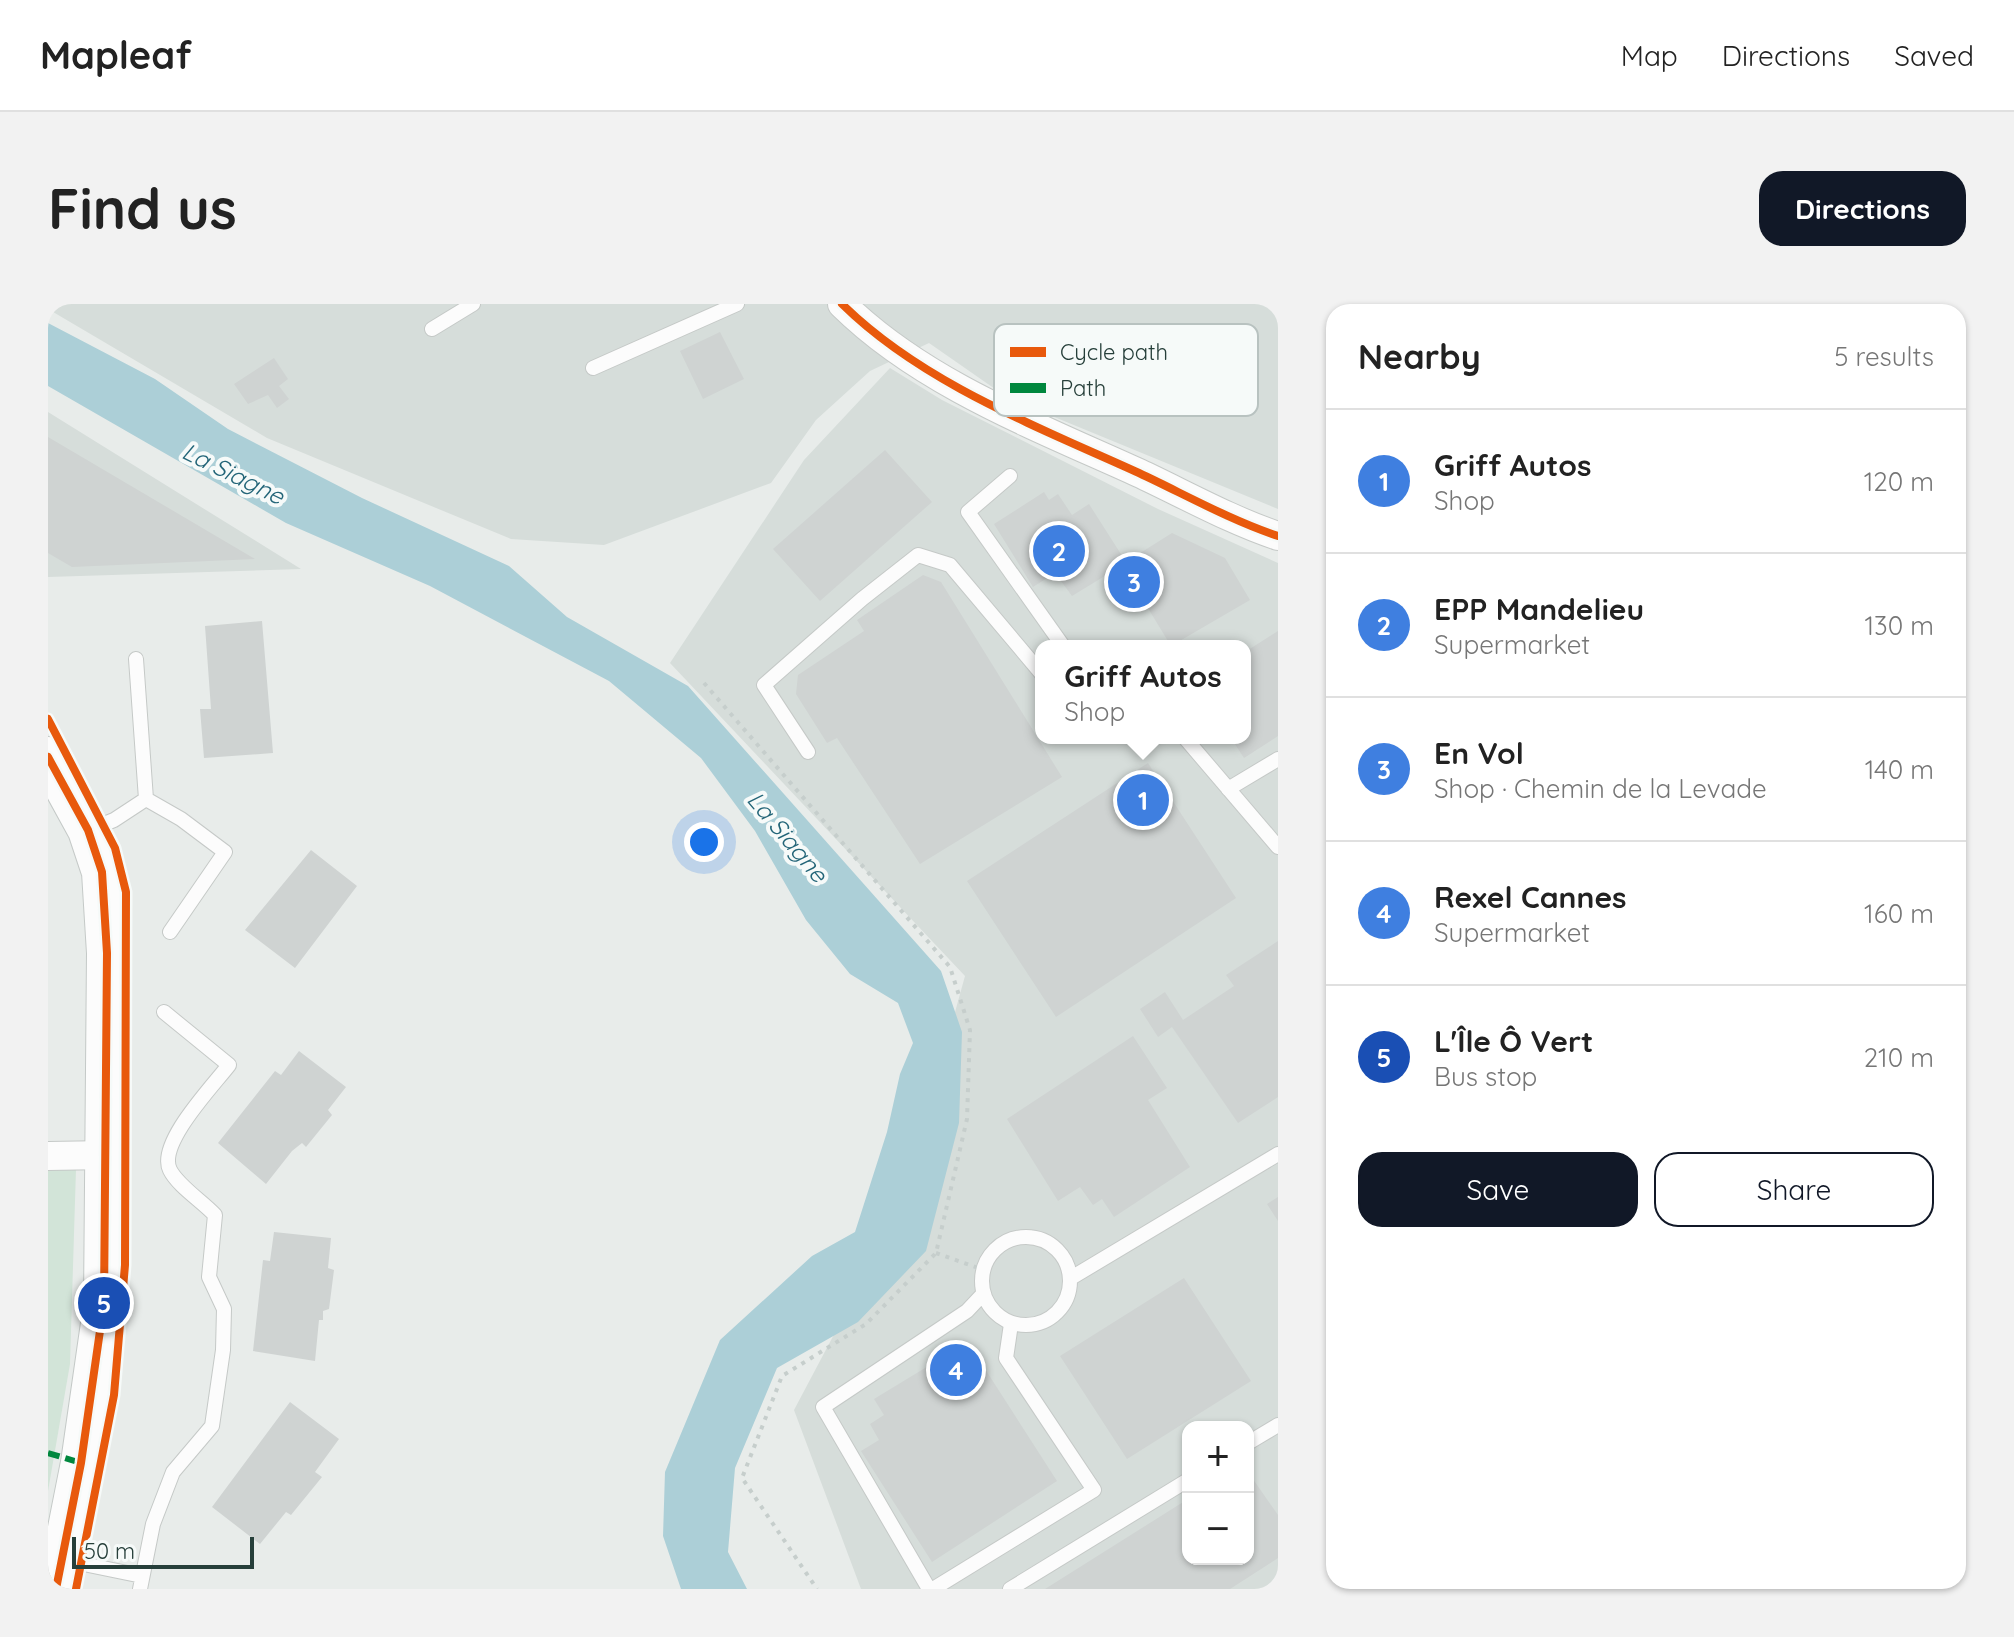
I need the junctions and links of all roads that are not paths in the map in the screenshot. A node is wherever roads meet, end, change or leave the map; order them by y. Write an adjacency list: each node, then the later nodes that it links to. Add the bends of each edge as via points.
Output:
1 (473, 304): 4 (lane)
2 (737, 304): 5 (lane)
3 (842, 304): 6 (street, via 923,365)
4 (432, 329)
5 (593, 368)
6 (994, 404)
7 (1019, 416): 9 (street)
8 (1010, 476): 10 (lane, via 968,512)
9 (1278, 536)
10 (1059, 640)
11 (136, 659): 18 (lane)
12 (1035, 666): 14 (lane, via 950,565 918,555 764,685)
13 (1190, 744): 17 (lane)
14 (808, 752)
15 (48, 757): 19 (main road)
16 (1278, 759): 17 (lane)
17 (1228, 789): 20 (lane)
18 (146, 799): 19 (lane); 21 (lane, via 225,852)
19 (88, 830): 24 (main road, via 102,872 107,953)
20 (1278, 847)
21 (170, 932)
22 (164, 1012): 33 (lane, via 229,1065 170,1143 166,1159 172,1173 215,1215 209,1277 224,1309 223,1350 212,1426 173,1472 153,1524)
23 (1278, 1154): 26 (lane)
24 (108, 1155): 25 (street); 32 (main road, via 104,1303)
25 (48, 1156)
26 (1071, 1278): 27 (lane, via 1063,1256 1044,1240 1018,1237 995,1248 984,1270); 28 (lane, via 1065,1303 1051,1318 1030,1326)
27 (983, 1294): 28 (lane, via 993,1312); 34 (lane, via 967,1311 823,1407)
28 (1011, 1324): 34 (lane, via 1006,1358 1094,1490)
29 (1278, 1425): 30 (lane)
30 (1254, 1439)
31 (1182, 1484): 35 (lane)
32 (59, 1574): 33 (lane)
33 (141, 1583)
34 (931, 1589)
35 (1010, 1589)

